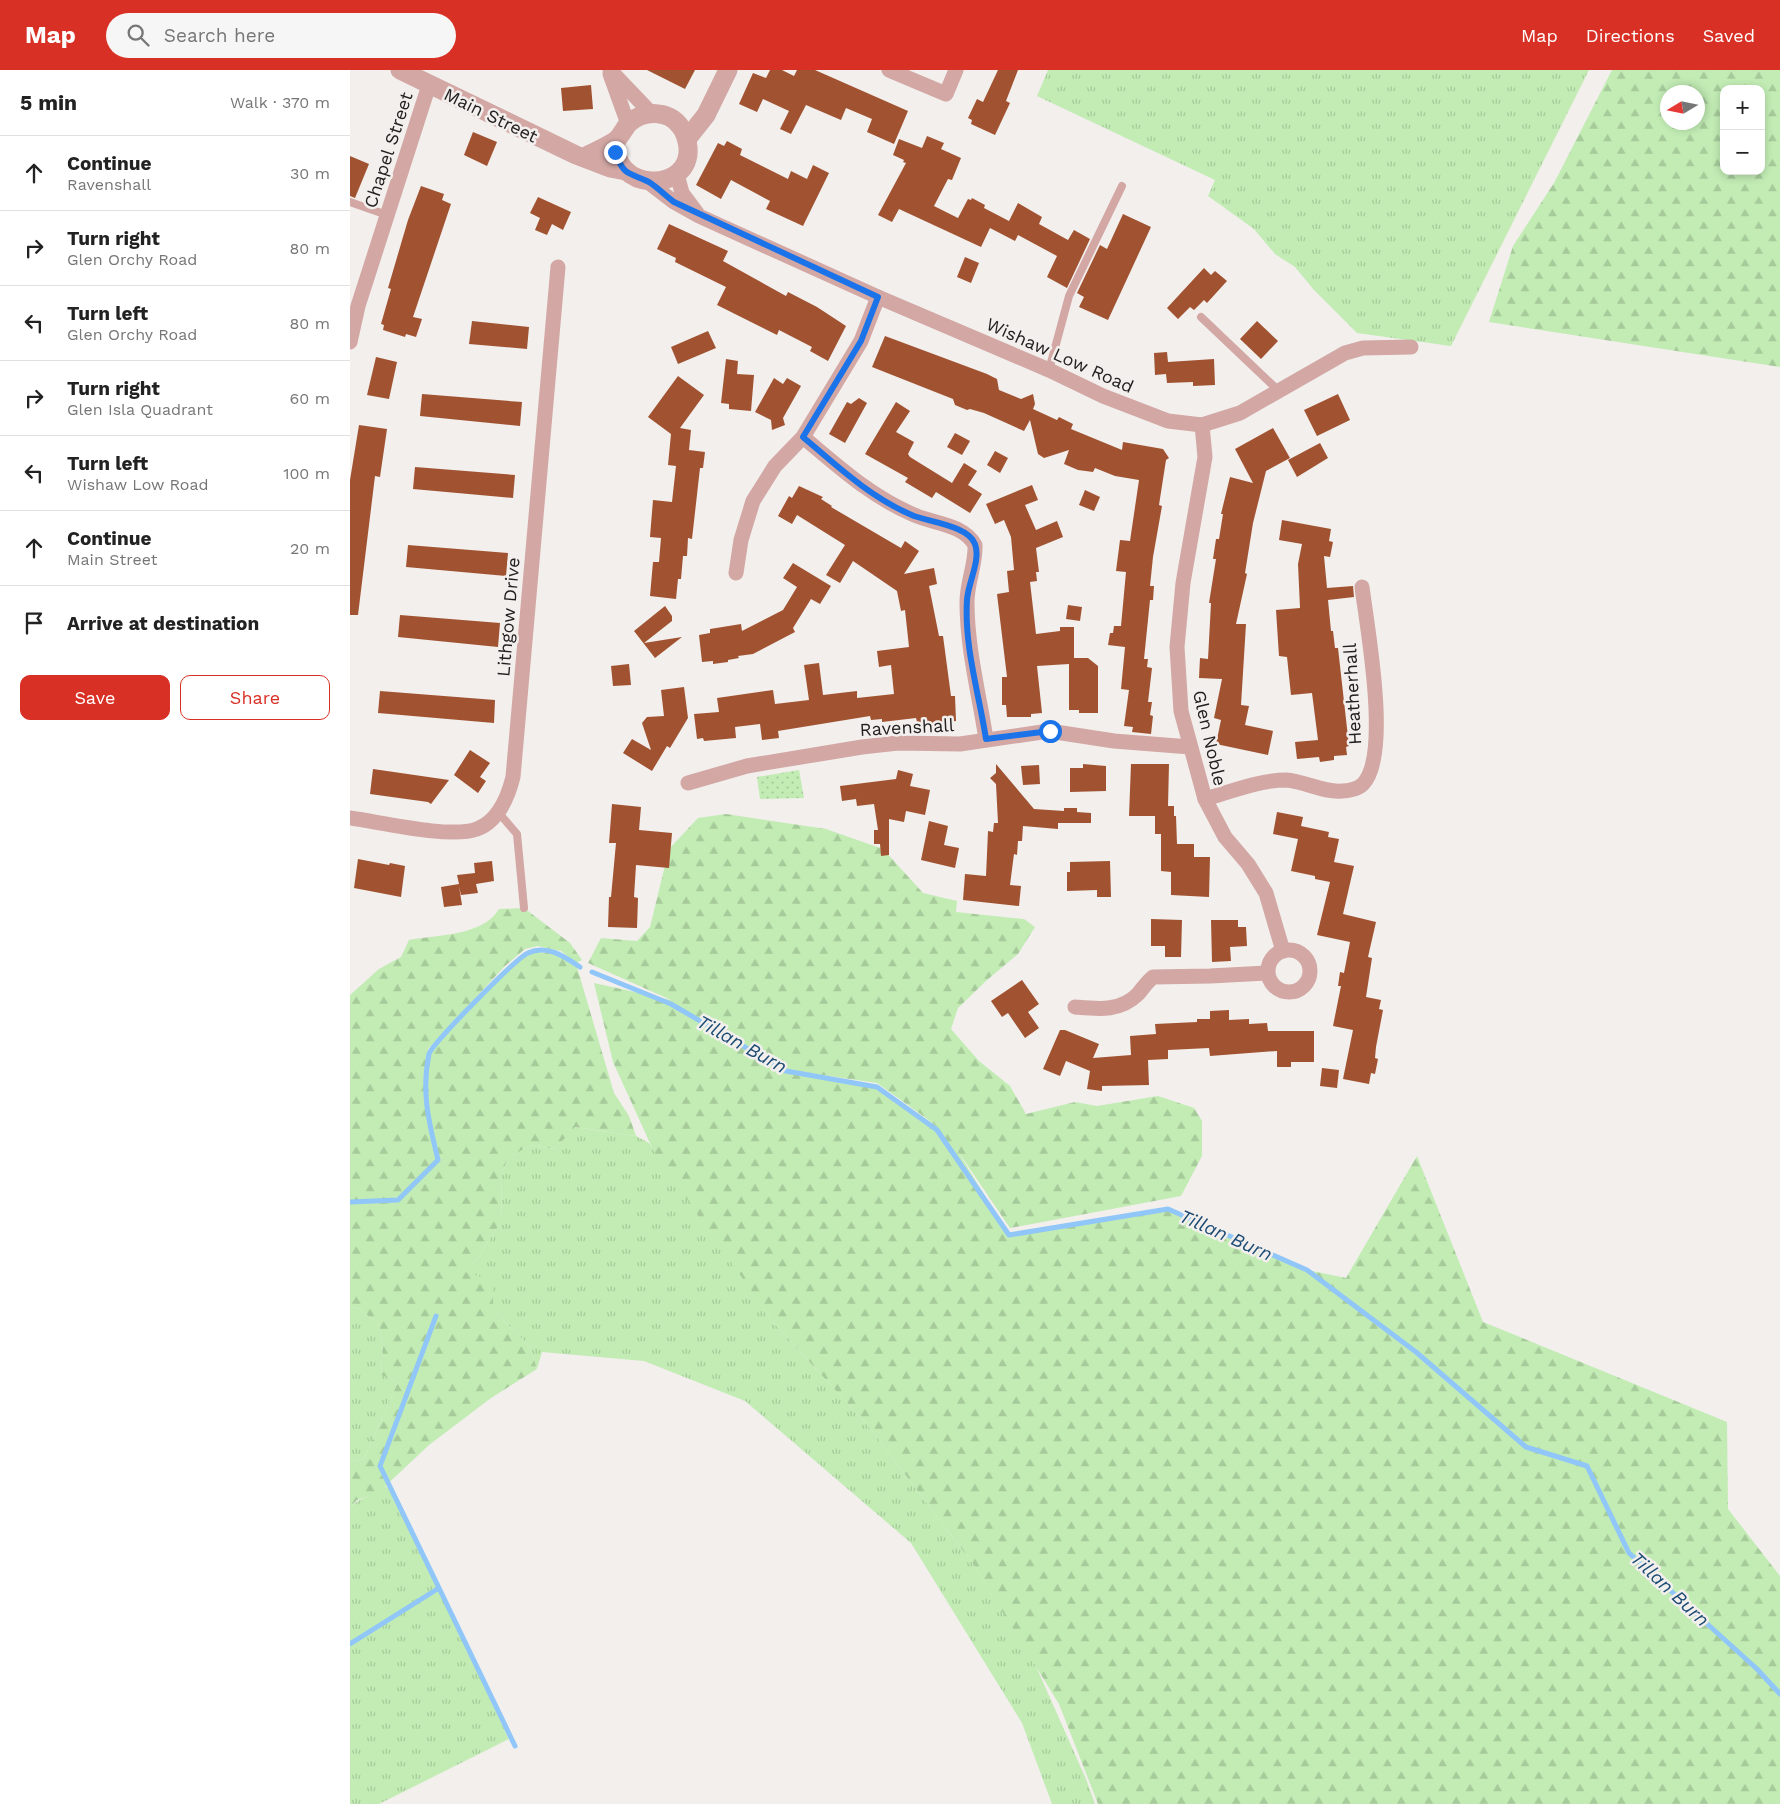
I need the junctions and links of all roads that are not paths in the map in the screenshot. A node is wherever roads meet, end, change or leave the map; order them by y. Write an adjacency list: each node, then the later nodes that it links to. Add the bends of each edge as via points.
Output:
1 (400, 70): 6 (street, Main Street)
2 (610, 70): 7 (street); 10 (street)
3 (728, 70): 8 (street)
4 (889, 70): 5 (street, via 946,94)
5 (956, 70)
6 (429, 85): 13 (street, Main Street); 19 (street, Chapel Street)
7 (651, 113): 9 (street); 10 (street)
8 (706, 115): 9 (street); 11 (street)
9 (672, 118): 11 (street)
10 (628, 124): 12 (street)
11 (687, 139): 15 (street, via 687,158)
12 (616, 140): 13 (street); 14 (street, via 615,152)
13 (584, 157): 14 (street, Main Street)
14 (626, 171): 16 (street, Main Street)
15 (677, 174): 16 (street, via 660,182); 20 (street, Wishaw Low Road, via 682,193)
16 (648, 182): 20 (street, Wishaw Low Road)
17 (1122, 186): 26 (lane, via 1069,296)
18 (350, 202): 19 (lane)
19 (388, 215): 24 (street, Chapel Street, via 358,306)
20 (699, 216): 22 (street, Wishaw Low Road)
21 (558, 267): 36 (street, Lithgow Drive, via 513,777 509,794)
22 (878, 297): 26 (street, Wishaw Low Road); 29 (street, via 861,341)
23 (1201, 317): 27 (lane)
24 (350, 342)
25 (1411, 347): 27 (street, Wishaw Low Road, via 1363,348 1346,354)
26 (1049, 370): 28 (street, Wishaw Low Road, via 1103,396 1168,421)
27 (1280, 392): 28 (street, Wishaw Low Road, via 1240,413)
28 (1202, 425): 33 (street, Glen Noble, via 1205,457 1182,583 1177,647 1182,711)
29 (803, 437): 30 (street, via 775,466 753,501 741,540); 32 (street, via 865,489 915,516 963,531 975,545 976,556 967,599 968,630)
30 (736, 573)
31 (1362, 586): 35 (street, Heatherhall, via 1375,695 1376,735 1373,764 1362,785 1340,792 1286,780)
32 (986, 739): 33 (street, Ravenshall, via 1050,731 1114,741); 34 (street, Ravenshall, via 960,744 898,743 862,747 747,766)
33 (1190, 747): 35 (street, Glen Noble)
34 (688, 783)
35 (1205, 799): 39 (street, Glen Noble, via 1225,836 1266,893)
36 (498, 812): 37 (street, Lithgow Drive, via 477,828 454,832); 38 (lane, via 517,834)
37 (350, 818)
38 (524, 908)
39 (1283, 951): 40 (street, via 1272,959); 40 (street, via 1297,952 1307,961 1310,975 1303,987 1291,993 1284,992 1272,985)
40 (1267, 973): 41 (street, via 1153,977 1121,1006 1106,1010)
41 (1075, 1008)

